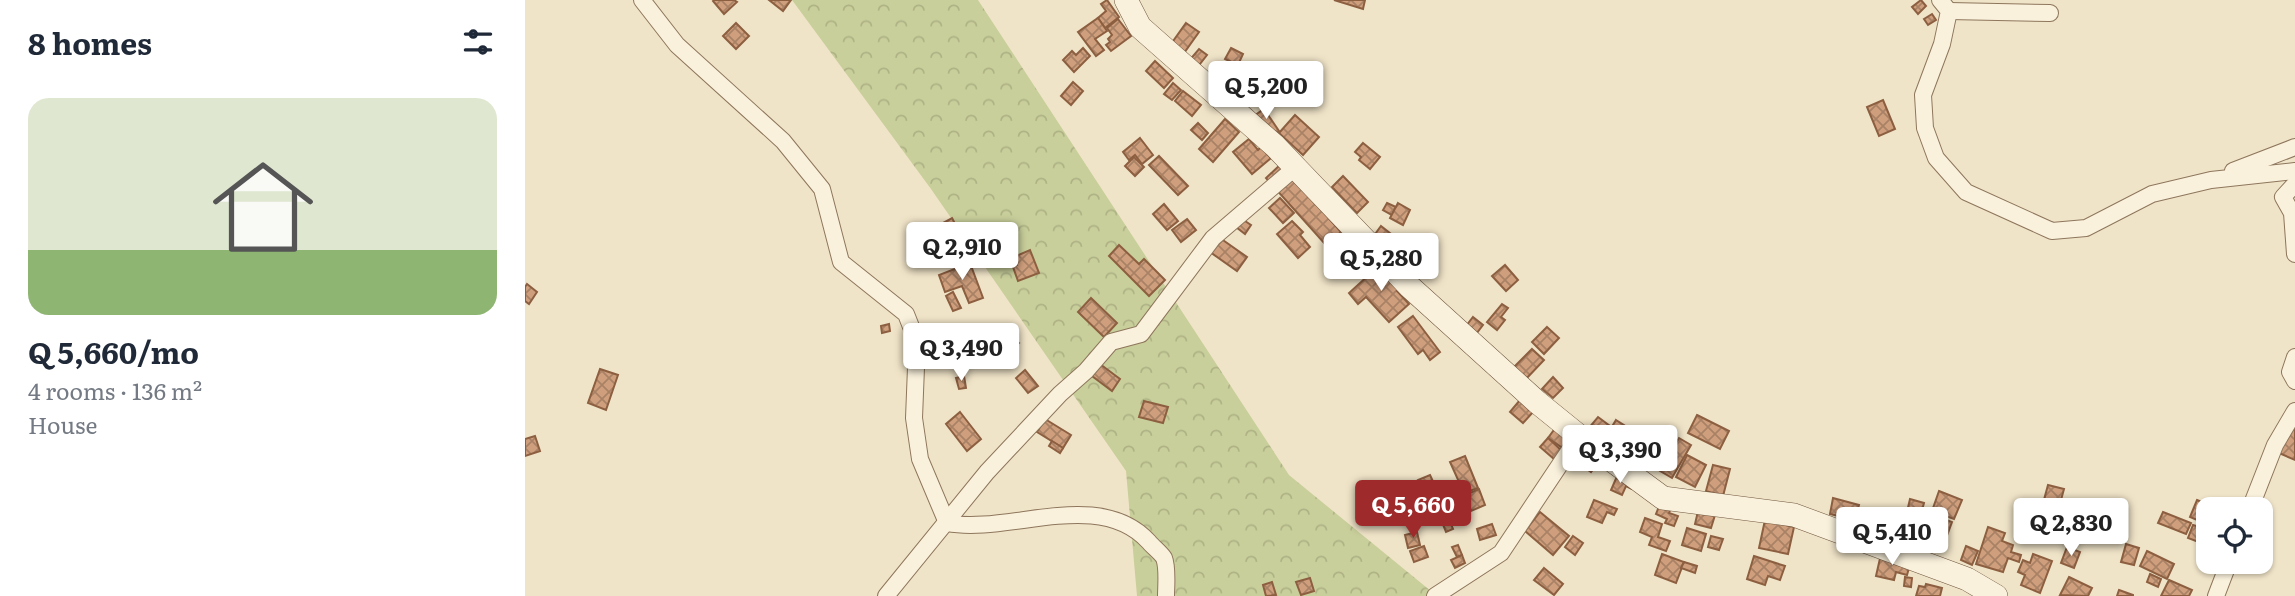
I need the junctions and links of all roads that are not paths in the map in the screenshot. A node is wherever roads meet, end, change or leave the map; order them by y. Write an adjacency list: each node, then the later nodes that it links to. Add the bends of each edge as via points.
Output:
1 (642, 0): 16 (street, via 677,45 783,141 822,189 841,262 906,314 916,342 914,418 920,459)
2 (1126, 0): 6 (street, via 1140,27)
3 (1944, 5): 4 (street); 8 (street, via 1942,44 1923,95 1925,128 1936,158 1966,192 2052,231 2086,228 2152,194)
4 (2050, 13)
5 (2295, 147): 8 (street)
6 (1296, 167): 14 (street, via 1410,287); 16 (street, via 1213,238 1141,334 1111,342 987,472)
7 (2295, 171): 8 (street)
8 (2211, 180)
9 (2295, 184): 10 (street, via 2283,197 2292,213)
10 (2295, 254)
11 (2295, 357): 12 (street, via 2290,372)
12 (2295, 381)
13 (2295, 411): 15 (street, via 2275,445)
14 (1579, 436): 20 (street, via 1501,553); 21 (street, via 1663,498 1794,515 1967,579)
15 (2255, 497)
16 (947, 523): 18 (street); 19 (street, via 965,526 1066,515 1105,518 1139,531 1164,558)
17 (2224, 574): 22 (street)
18 (886, 596)
19 (1166, 596)
20 (1435, 596)
21 (1996, 596)
22 (2216, 596)

